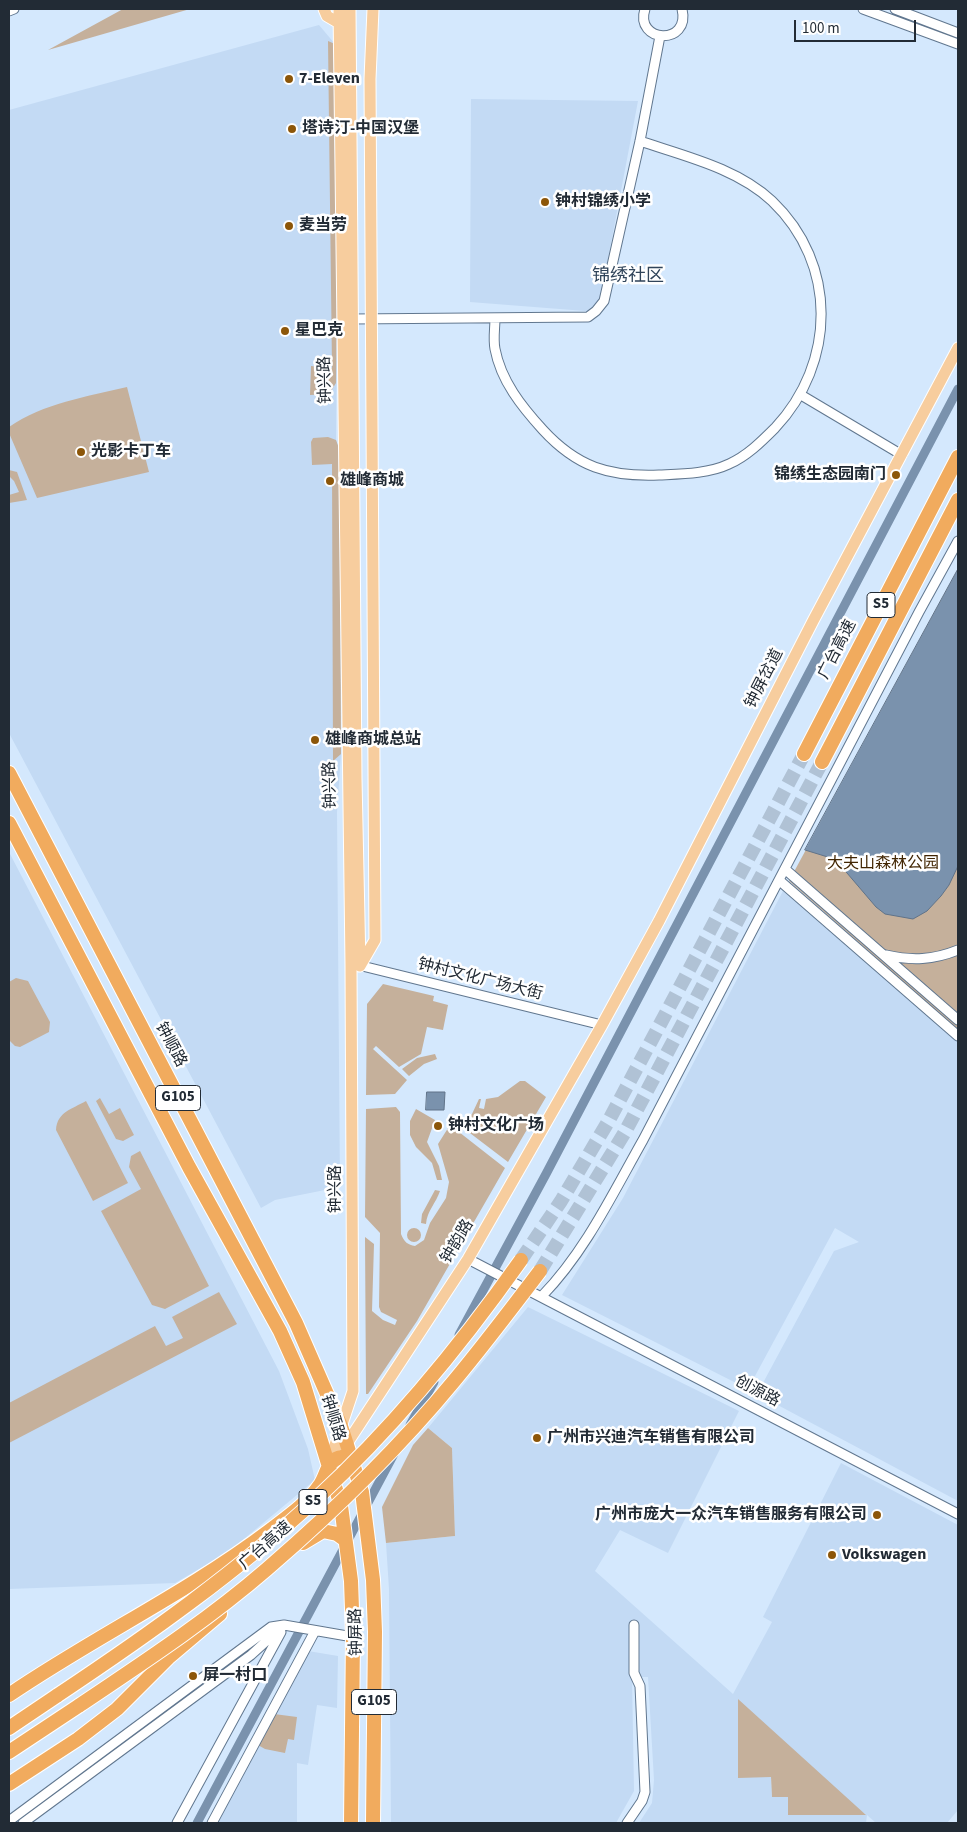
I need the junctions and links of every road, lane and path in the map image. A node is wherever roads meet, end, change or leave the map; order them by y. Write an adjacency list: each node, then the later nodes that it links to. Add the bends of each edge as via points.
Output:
1 (14, 9): 10 (street)
2 (324, 9): 11 (main road, via 327,16)
3 (339, 9): 11 (main road, 钟兴路)
4 (350, 9): 16 (main road, 钟兴路)
5 (373, 9): 15 (main road)
6 (645, 9): 13 (street, via 646,25)
7 (682, 9): 13 (street, via 684,16 679,29)
8 (863, 9): 14 (street)
9 (895, 9): 12 (street)
10 (9, 11)
11 (339, 23): 35 (main road, 钟兴路)
12 (958, 33)
13 (660, 36): 17 (street)
14 (958, 44)
15 (370, 79): 16 (main road); 20 (main road)
16 (351, 81): 19 (main road, 钟兴路)
17 (640, 141): 18 (street, via 604,301 596,312 588,317); 22 (street, via 711,165 743,181 772,202 798,234 813,264 822,315 817,356)
18 (495, 318): 20 (street); 22 (street, via 495,349 515,396 563,450 593,468 649,476 710,470 727,465 762,441)
19 (352, 319): 20 (street); 35 (main road, 钟兴路)
20 (372, 319): 35 (main road, via 375,940)
21 (958, 348): 23 (main road, 钟屏岔道)
22 (801, 395): 23 (street)
23 (902, 455): 37 (main road, 钟屏岔道)
24 (958, 456): 27 (highway, 广台高速 / S5)
25 (958, 500): 28 (highway, S5)
26 (958, 541): 31 (street, via 918,612)
27 (804, 754)
28 (822, 762)
29 (9, 773): 39 (highway, 钟顺路 / G105)
30 (9, 823): 40 (highway, 钟顺路 / G105)
31 (786, 870): 32 (street); 34 (street)
32 (780, 881): 38 (street); 44 (street, via 644,1140 566,1268)
33 (958, 950): 34 (street, via 916,960)
34 (883, 954): 36 (street)
35 (356, 965): 37 (street, 钟村文化广场大街); 45 (main road, 钟兴路, via 353,1391)
36 (958, 1020)
37 (602, 1025): 42 (main road, 钟韵路)
38 (958, 1036)
39 (210, 1157): 40 (highway); 45 (highway, 钟顺路 / G105, via 296,1323)
40 (189, 1167): 48 (highway, 钟顺路 / G105, via 280,1331 303,1382)
41 (521, 1260): 56 (highway, 广台高速 / S5, bridge, via 417,1394 319,1497 158,1628)
42 (473, 1261): 44 (street, 创源路); 46 (main road, 钟韵路)
43 (540, 1270): 57 (highway, 广台高速 / S5, bridge, via 453,1382 322,1520 266,1570 184,1634)
44 (542, 1296): 49 (street, 创源路)
45 (341, 1426): 46 (highway, 钟顺路 / G105); 48 (main road, 钟兴路)
46 (347, 1444): 47 (highway, 钟屏路 / G105); 48 (main road, 钟韵路)
47 (352, 1462): 48 (highway, via 340,1457); 64 (highway, 钟屏路 / G105, via 362,1492 373,1580)
48 (328, 1466): 50 (highway, 钟屏路 / G105, via 341,1506); 55 (highway, via 318,1488 253,1542 172,1596)
49 (958, 1514)
50 (344, 1539): 54 (highway, 钟屏路 / G105, via 351,1581); 58 (highway, via 323,1531 309,1539 168,1658 116,1710)
51 (284, 1625): 53 (street); 59 (street, via 271,1627); 60 (street, via 251,1655); 61 (street)
52 (634, 1625): 65 (street, via 634,1674 640,1686 645,1792)
53 (311, 1630): 54 (street); 62 (street)
54 (353, 1637): 63 (highway, 钟屏路 / G105)
55 (9, 1695)
56 (9, 1728)
57 (9, 1752)
58 (9, 1784)
59 (9, 1821)
60 (23, 1823)
61 (177, 1823)
62 (212, 1823)
63 (351, 1823)
64 (373, 1823)
65 (627, 1823)

